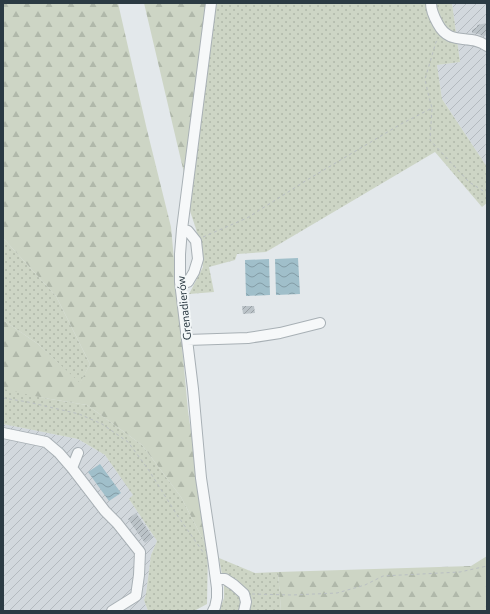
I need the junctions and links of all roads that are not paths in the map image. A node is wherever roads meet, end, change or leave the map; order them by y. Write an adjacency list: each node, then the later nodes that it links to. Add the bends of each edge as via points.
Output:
1 (211, 3): 4 (street, Grenadierów)
2 (431, 3): 3 (street, via 434,16 444,33 455,38 482,42)
3 (487, 46)
4 (182, 229): 5 (street, Grenadierów); 5 (street, via 188,231 196,241 198,259 188,282)
5 (180, 282): 7 (street, Grenadierów)
6 (320, 323): 7 (street, via 248,338)
7 (187, 340): 11 (street, Grenadierów, via 201,478)
8 (3, 433): 10 (street, via 46,442)
9 (78, 453): 10 (street)
10 (72, 468): 12 (street, via 140,552 136,596)
11 (216, 579): 13 (street, Grenadierów, via 217,598); 14 (street, via 225,579 244,594)
12 (112, 611)
13 (213, 611)
14 (244, 611)

